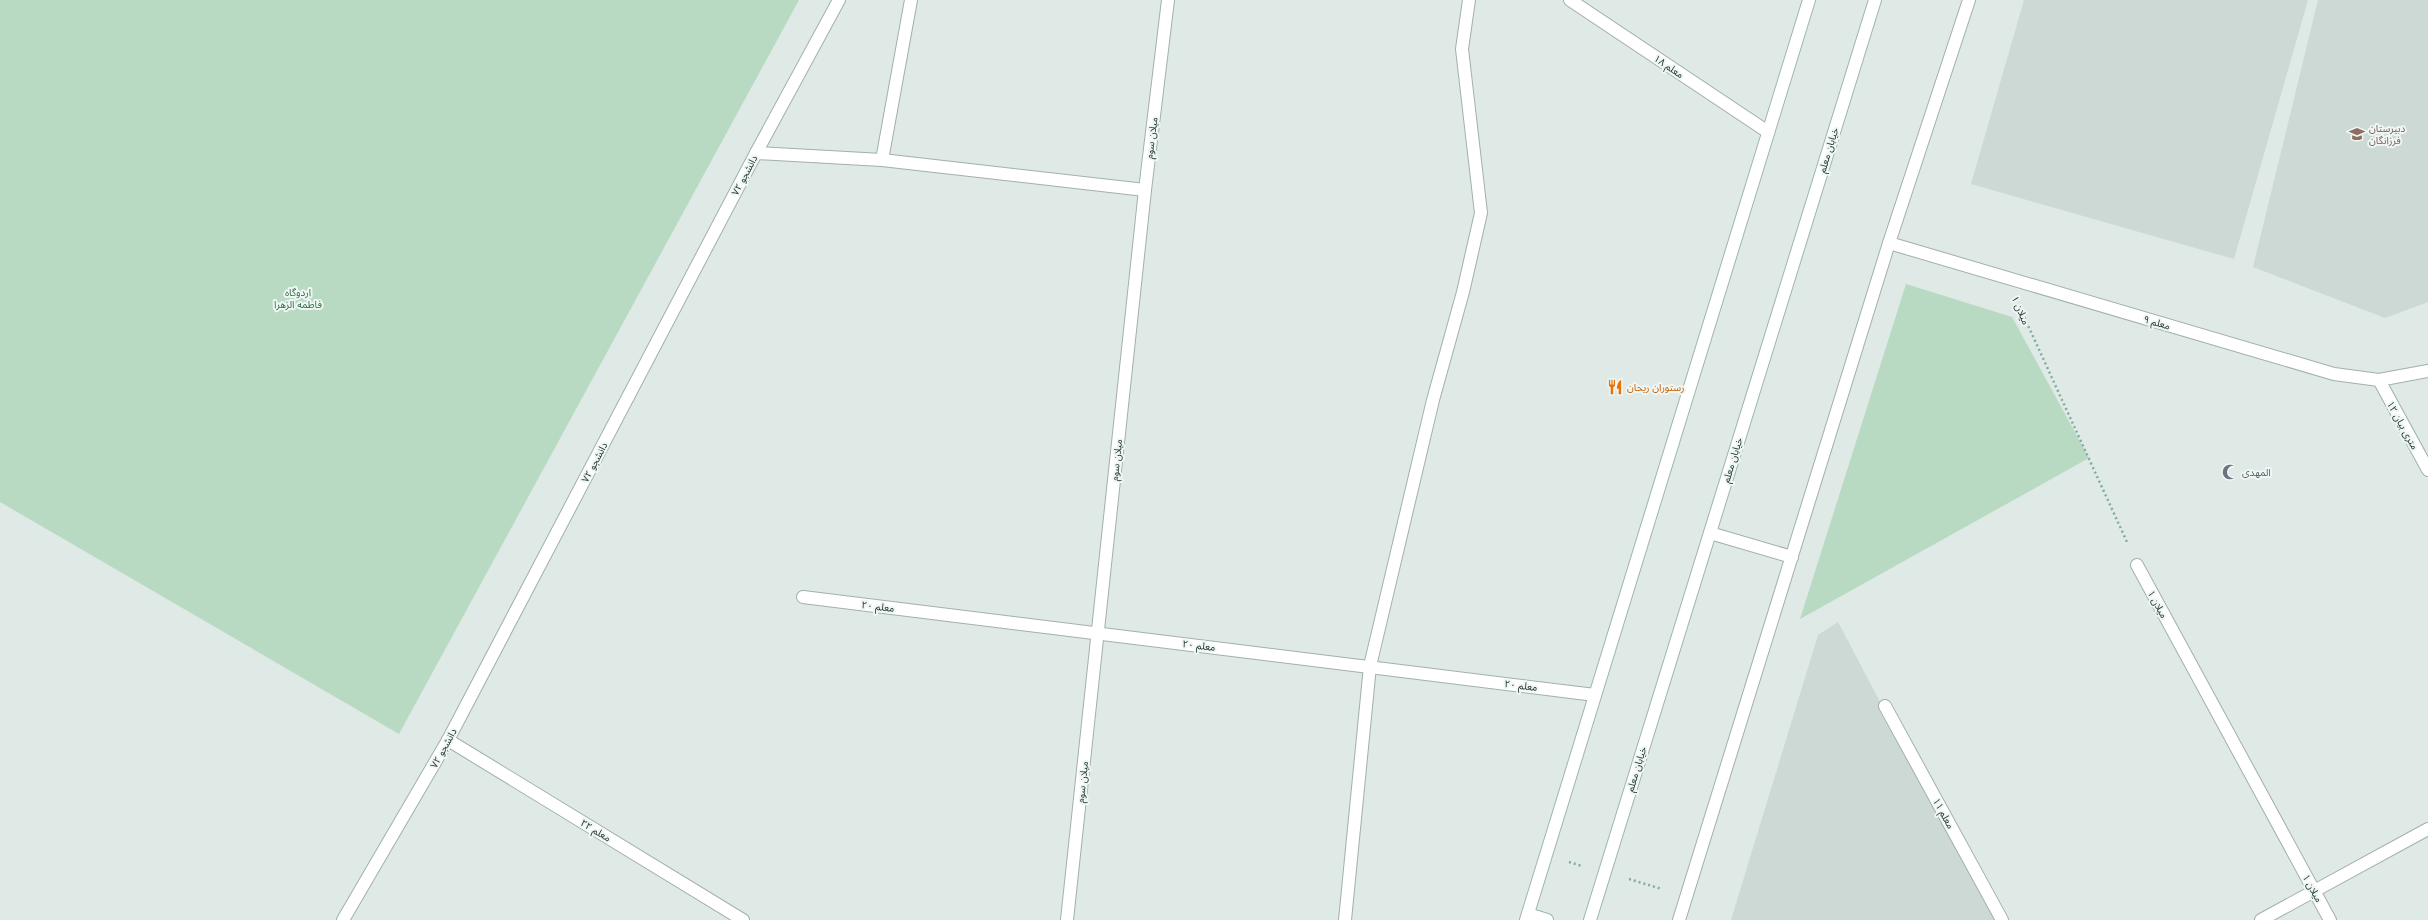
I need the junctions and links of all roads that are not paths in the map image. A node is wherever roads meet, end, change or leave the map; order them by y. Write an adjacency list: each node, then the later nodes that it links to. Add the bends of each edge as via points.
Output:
1 (839, 0): 10 (street, دانشجو ۷۲)
2 (911, 0): 11 (street)
3 (1168, 0): 12 (street, میلان سوم)
4 (1469, 0): 22 (street, via 1462,49 1481,214 1463,292 1433,400)
5 (1570, 0): 9 (street, معلم ۱۸)
6 (1809, 0): 9 (street)
7 (1875, 0): 17 (street, خیابان معلم)
8 (1969, 0): 13 (street)
9 (1768, 132): 23 (street)
10 (756, 153): 11 (street); 25 (street, دانشجو ۷۲)
11 (882, 160): 12 (street)
12 (1145, 190): 21 (street, میلان سوم)
13 (1889, 242): 15 (street, معلم ۹, via 2334,374); 18 (street)
14 (2428, 371): 15 (street, معلم ۹)
15 (2379, 380): 16 (street, ۱۲ متری بیان)
16 (2428, 470)
17 (1710, 533): 18 (street); 34 (street, خیابان معلم)
18 (1792, 557): 35 (street)
19 (2137, 564): 27 (street, میلان ۱)
20 (803, 597): 21 (street, معلم ۲۰)
21 (1098, 632): 22 (street, معلم ۲۰); 31 (street, میلان سوم)
22 (1370, 666): 23 (street, معلم ۲۰); 32 (street)
23 (1595, 695): 28 (street)
24 (1885, 706): 36 (street, معلم ۱۱)
25 (448, 740): 29 (street, دانشجو ۷۲); 30 (street, معلم ۲۲)
26 (2428, 829): 27 (street)
27 (2314, 891): 37 (street); 38 (street, میلان ۱)
28 (1527, 917): 33 (street)
29 (343, 920)
30 (743, 920)
31 (1067, 920)
32 (1344, 920)
33 (1547, 920)
34 (1590, 920)
35 (1679, 920)
36 (2002, 920)
37 (2260, 920)
38 (2330, 920)

